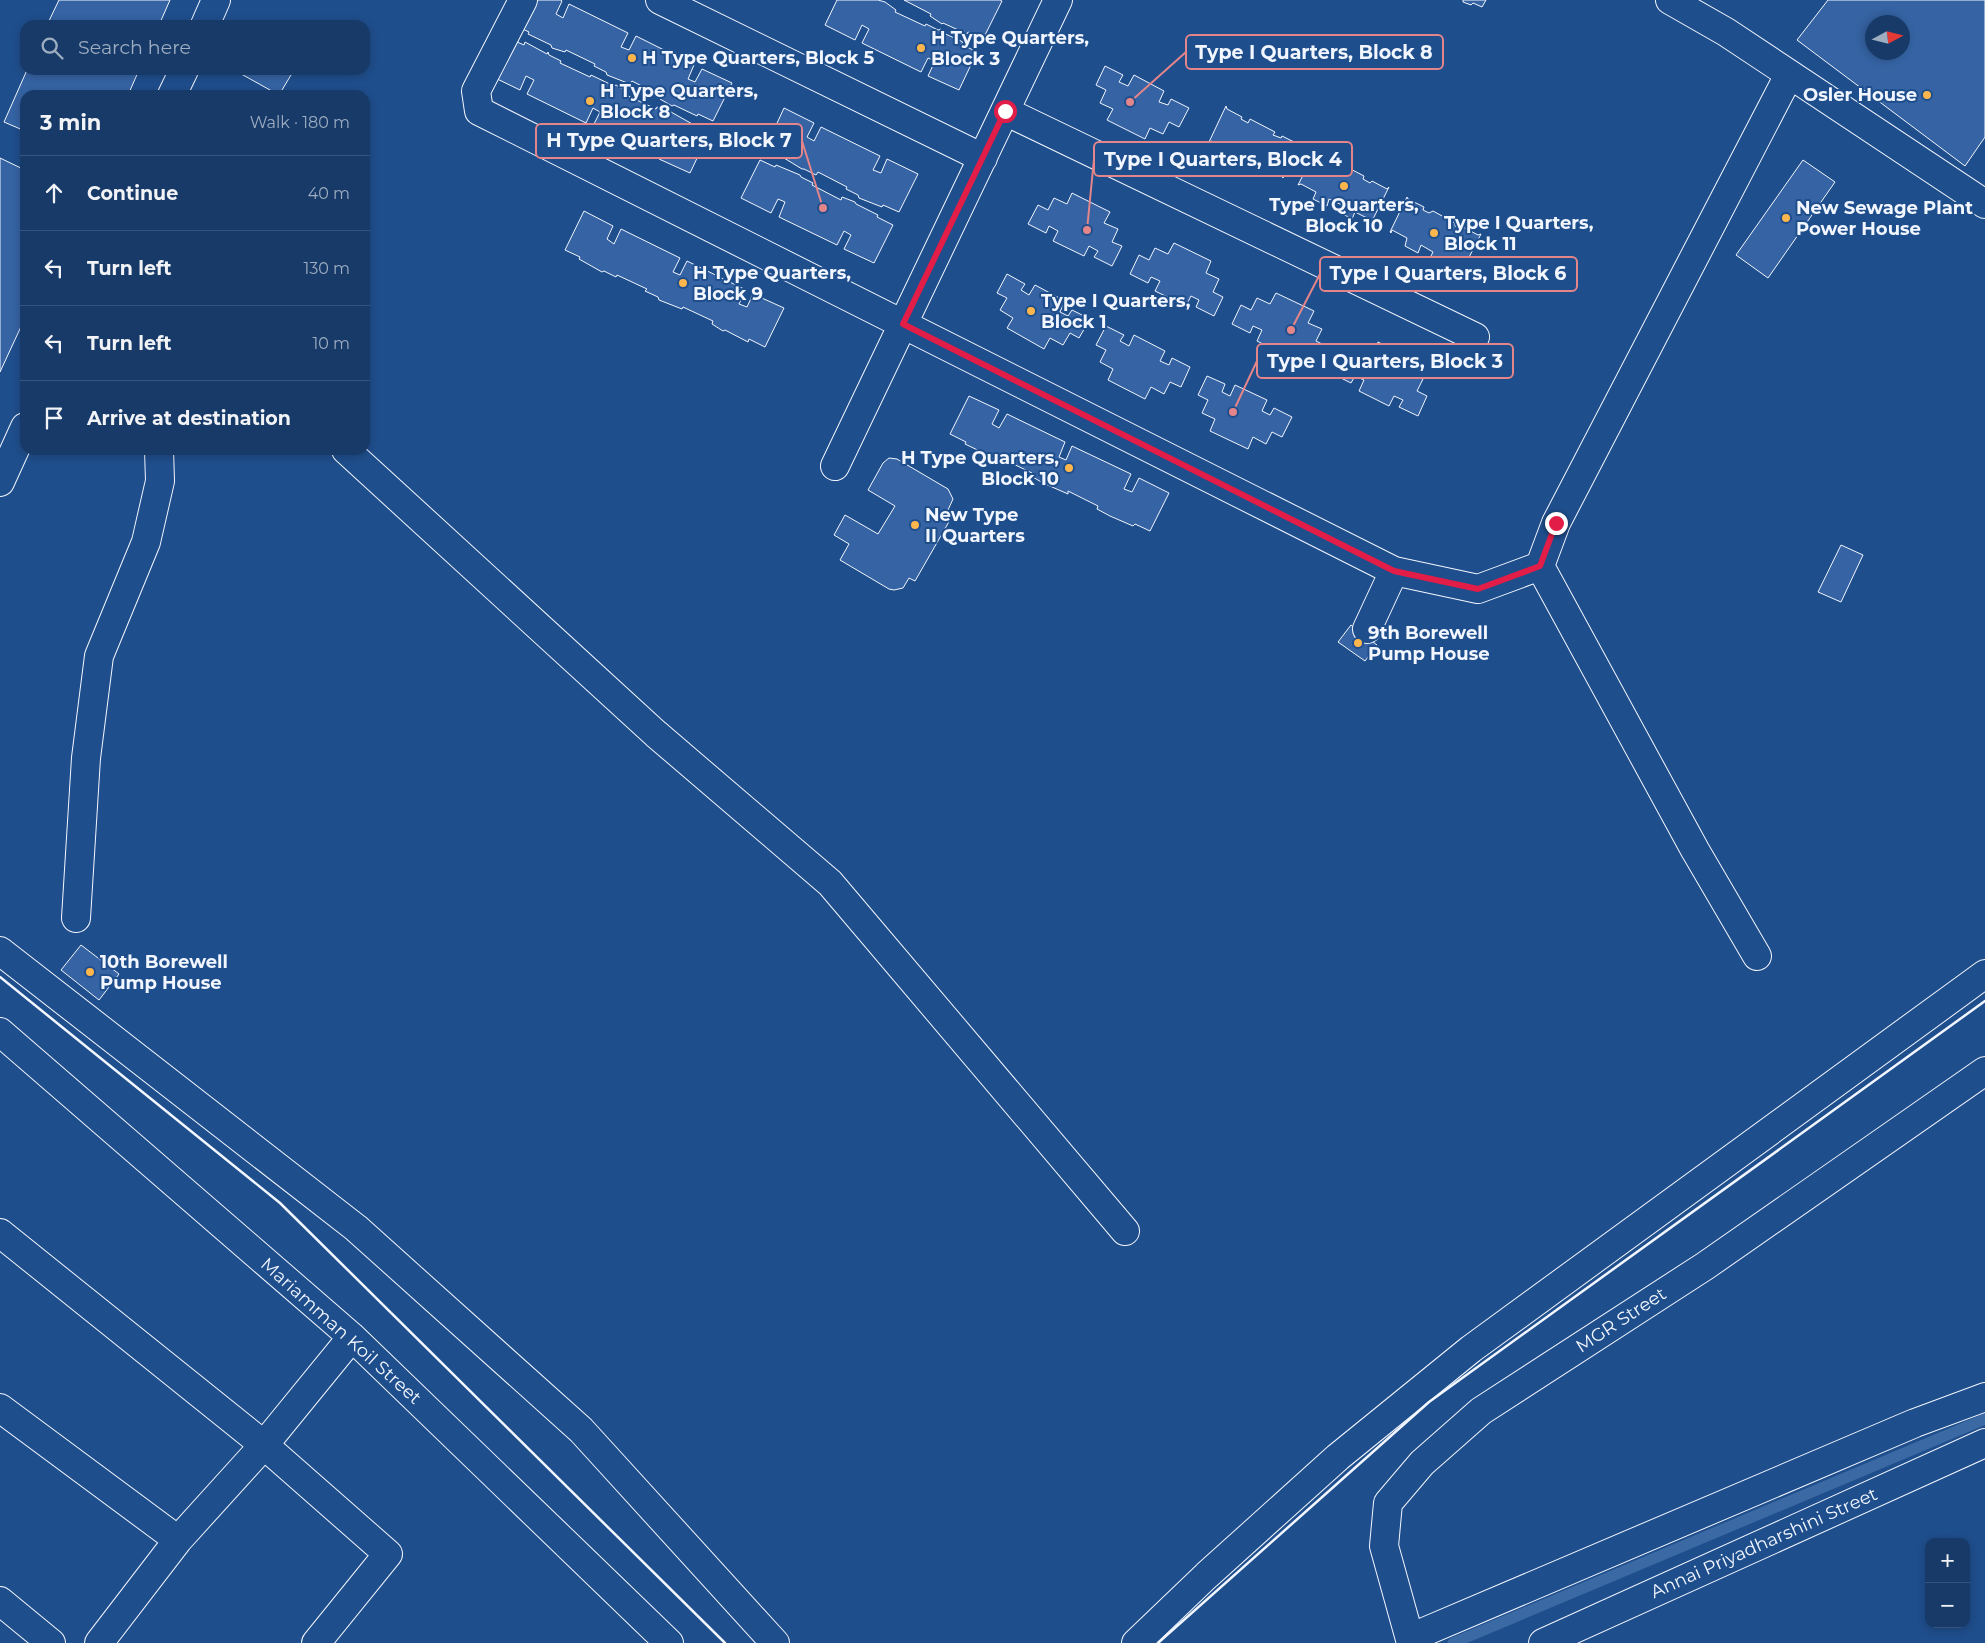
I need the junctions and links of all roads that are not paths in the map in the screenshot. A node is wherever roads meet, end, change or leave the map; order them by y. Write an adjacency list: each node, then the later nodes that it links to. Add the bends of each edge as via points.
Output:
1 (216, 0): 6 (street)
2 (523, 0): 13 (street, via 476,91 479,111)
3 (660, 0): 11 (street)
4 (1058, 0): 10 (street)
5 (1670, 0): 8 (street, via 1726,32)
6 (207, 20)
7 (182, 75): 9 (street)
8 (1789, 75): 12 (street); 20 (street, via 1556,523)
9 (174, 90)
10 (1005, 111): 11 (street); 14 (street)
11 (982, 158): 13 (street)
12 (1985, 204)
13 (903, 324): 18 (street); 21 (street)
14 (1475, 337)
15 (20, 438): 19 (street)
16 (159, 455): 23 (street, via 160,482 146,542 100,656 86,758)
17 (351, 455): 29 (street, via 656,734 830,883)
18 (835, 466)
19 (0, 482)
20 (1540, 566): 21 (street, via 1478,589); 25 (street, via 1695,850)
21 (1394, 571): 22 (street)
22 (1367, 629)
23 (76, 918)
24 (0, 950): 43 (street, via 356,1228 581,1430)
25 (1757, 956)
26 (1985, 974): 44 (street, via 1471,1349 1338,1457)
27 (0, 1032): 31 (street, Mariamman Koil Street)
28 (1985, 1071): 38 (street, MGR Street, via 1705,1266 1482,1411 1422,1463 1388,1504 1384,1546)
29 (1125, 1231)
30 (0, 1233): 35 (street)
31 (352, 1337): 35 (street); 42 (street, Mariamman Koil Street)
32 (1985, 1397): 38 (street, via 1915,1423)
33 (0, 1408): 36 (street)
34 (1985, 1442): 45 (street, Annai Priyadharshini Street)
35 (264, 1445): 36 (street); 41 (street, via 388,1554)
36 (178, 1540): 40 (street)
37 (0, 1601): 39 (street)
38 (1410, 1640)
39 (51, 1643)
40 (100, 1643)
41 (316, 1643)
42 (669, 1643)
43 (775, 1643)
44 (1136, 1643)
45 (1543, 1643)

